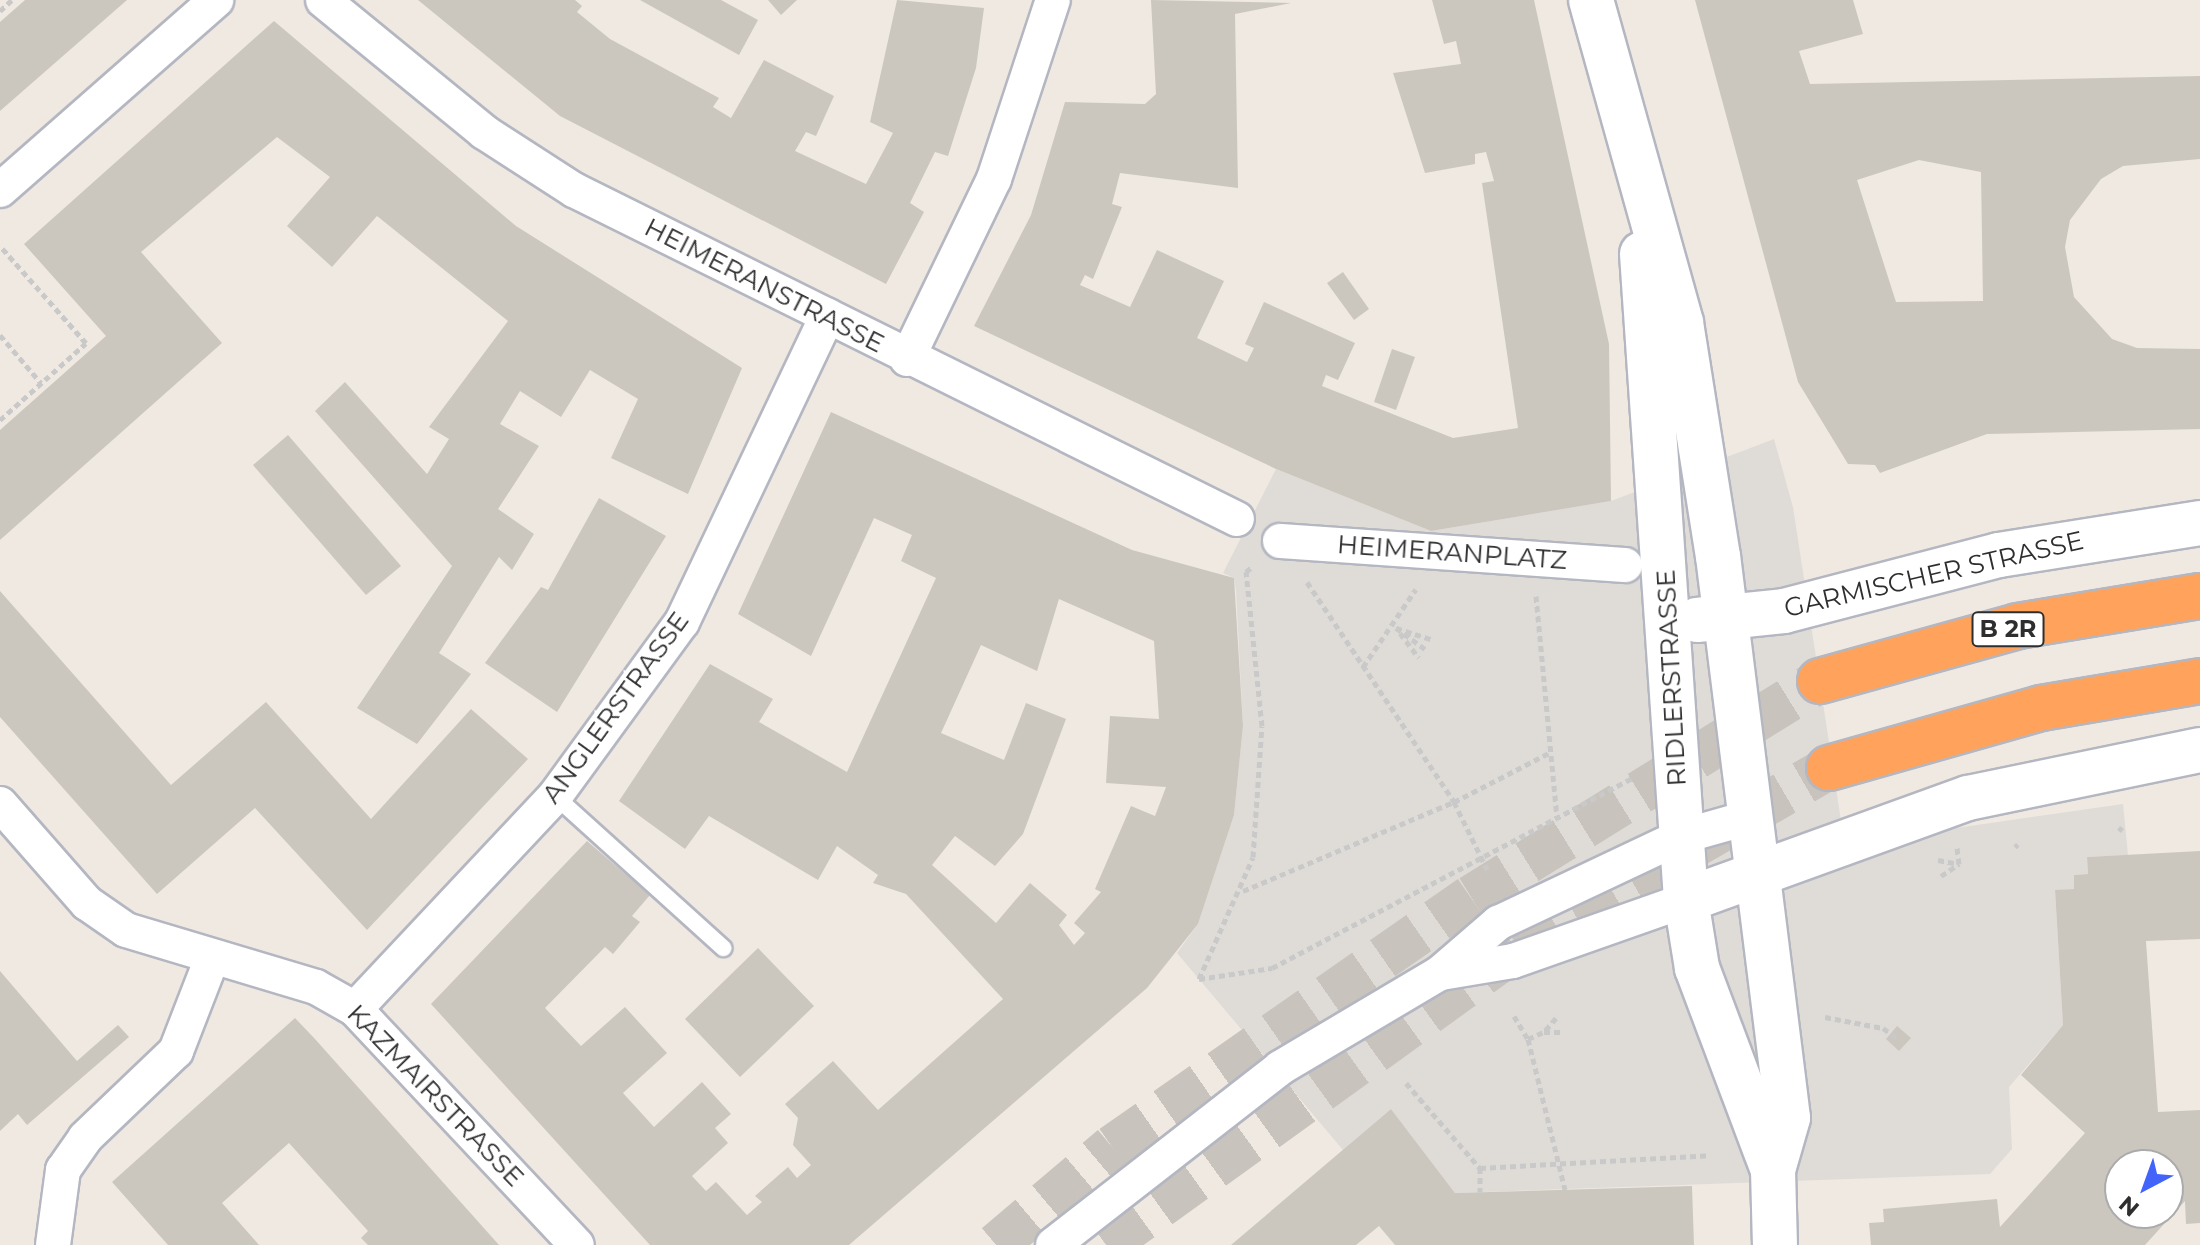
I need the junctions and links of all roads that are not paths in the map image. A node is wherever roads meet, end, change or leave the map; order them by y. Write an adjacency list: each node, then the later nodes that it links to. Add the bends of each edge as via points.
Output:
1 (216, 0): 6 (street)
2 (323, 0): 7 (street, HEIMERANSTRASSE, via 484,132 574,190)
3 (1053, 0): 8 (street, via 994,179)
4 (1591, 0): 5 (street, RIDLERSTRASSE)
5 (1636, 172): 14 (street, RIDLERSTRASSE, via 1681,323); 15 (street, RIDLERSTRASSE)
6 (0, 190)
7 (827, 316): 8 (street, HEIMERANSTRASSE); 20 (street, ANGLERSTRASSE, via 682,622)
8 (907, 359): 9 (street, HEIMERANSTRASSE)
9 (1237, 519)
10 (2200, 523): 14 (street, GARMISCHER STRASSE, via 1999,555 1825,602)
11 (1280, 541): 12 (street, HEIMERANPLATZ)
12 (1625, 565)
13 (2200, 596): 16 (highway, B 2R, via 2018,626)
14 (1727, 616): 15 (street, GARMISCHER STRASSE); 22 (street, RIDLERSTRASSE)
15 (1667, 624): 23 (street, RIDLERSTRASSE)
16 (1820, 681)
17 (2200, 681): 19 (highway, via 2041,708)
18 (2200, 750): 24 (street, via 1968,798)
19 (1829, 768)
20 (555, 796): 26 (lane); 29 (street, ANGLERSTRASSE)
21 (0, 804): 27 (street, KAZMAIRSTRASSE, via 105,918 150,941)
22 (1751, 817): 23 (street); 24 (street, RIDLERSTRASSE)
23 (1680, 837): 25 (street, RIDLERSTRASSE); 28 (street, via 1498,923)
24 (1758, 872): 25 (street); 30 (street, RIDLERSTRASSE, via 1788,1118)
25 (1686, 900): 28 (street, via 1513,961); 30 (street, RIDLERSTRASSE, via 1697,968)
26 (723, 948)
27 (212, 958): 29 (street, KAZMAIRSTRASSE, via 316,987); 31 (street, via 176,1051 85,1138 63,1170)
28 (1440, 973): 33 (street, via 1280,1068)
29 (355, 1009): 32 (street, KAZMAIRSTRASSE)
30 (1773, 1170): 34 (street, RIDLERSTRASSE)
31 (53, 1245)
32 (577, 1245)
33 (1053, 1245)
34 (1775, 1245)

